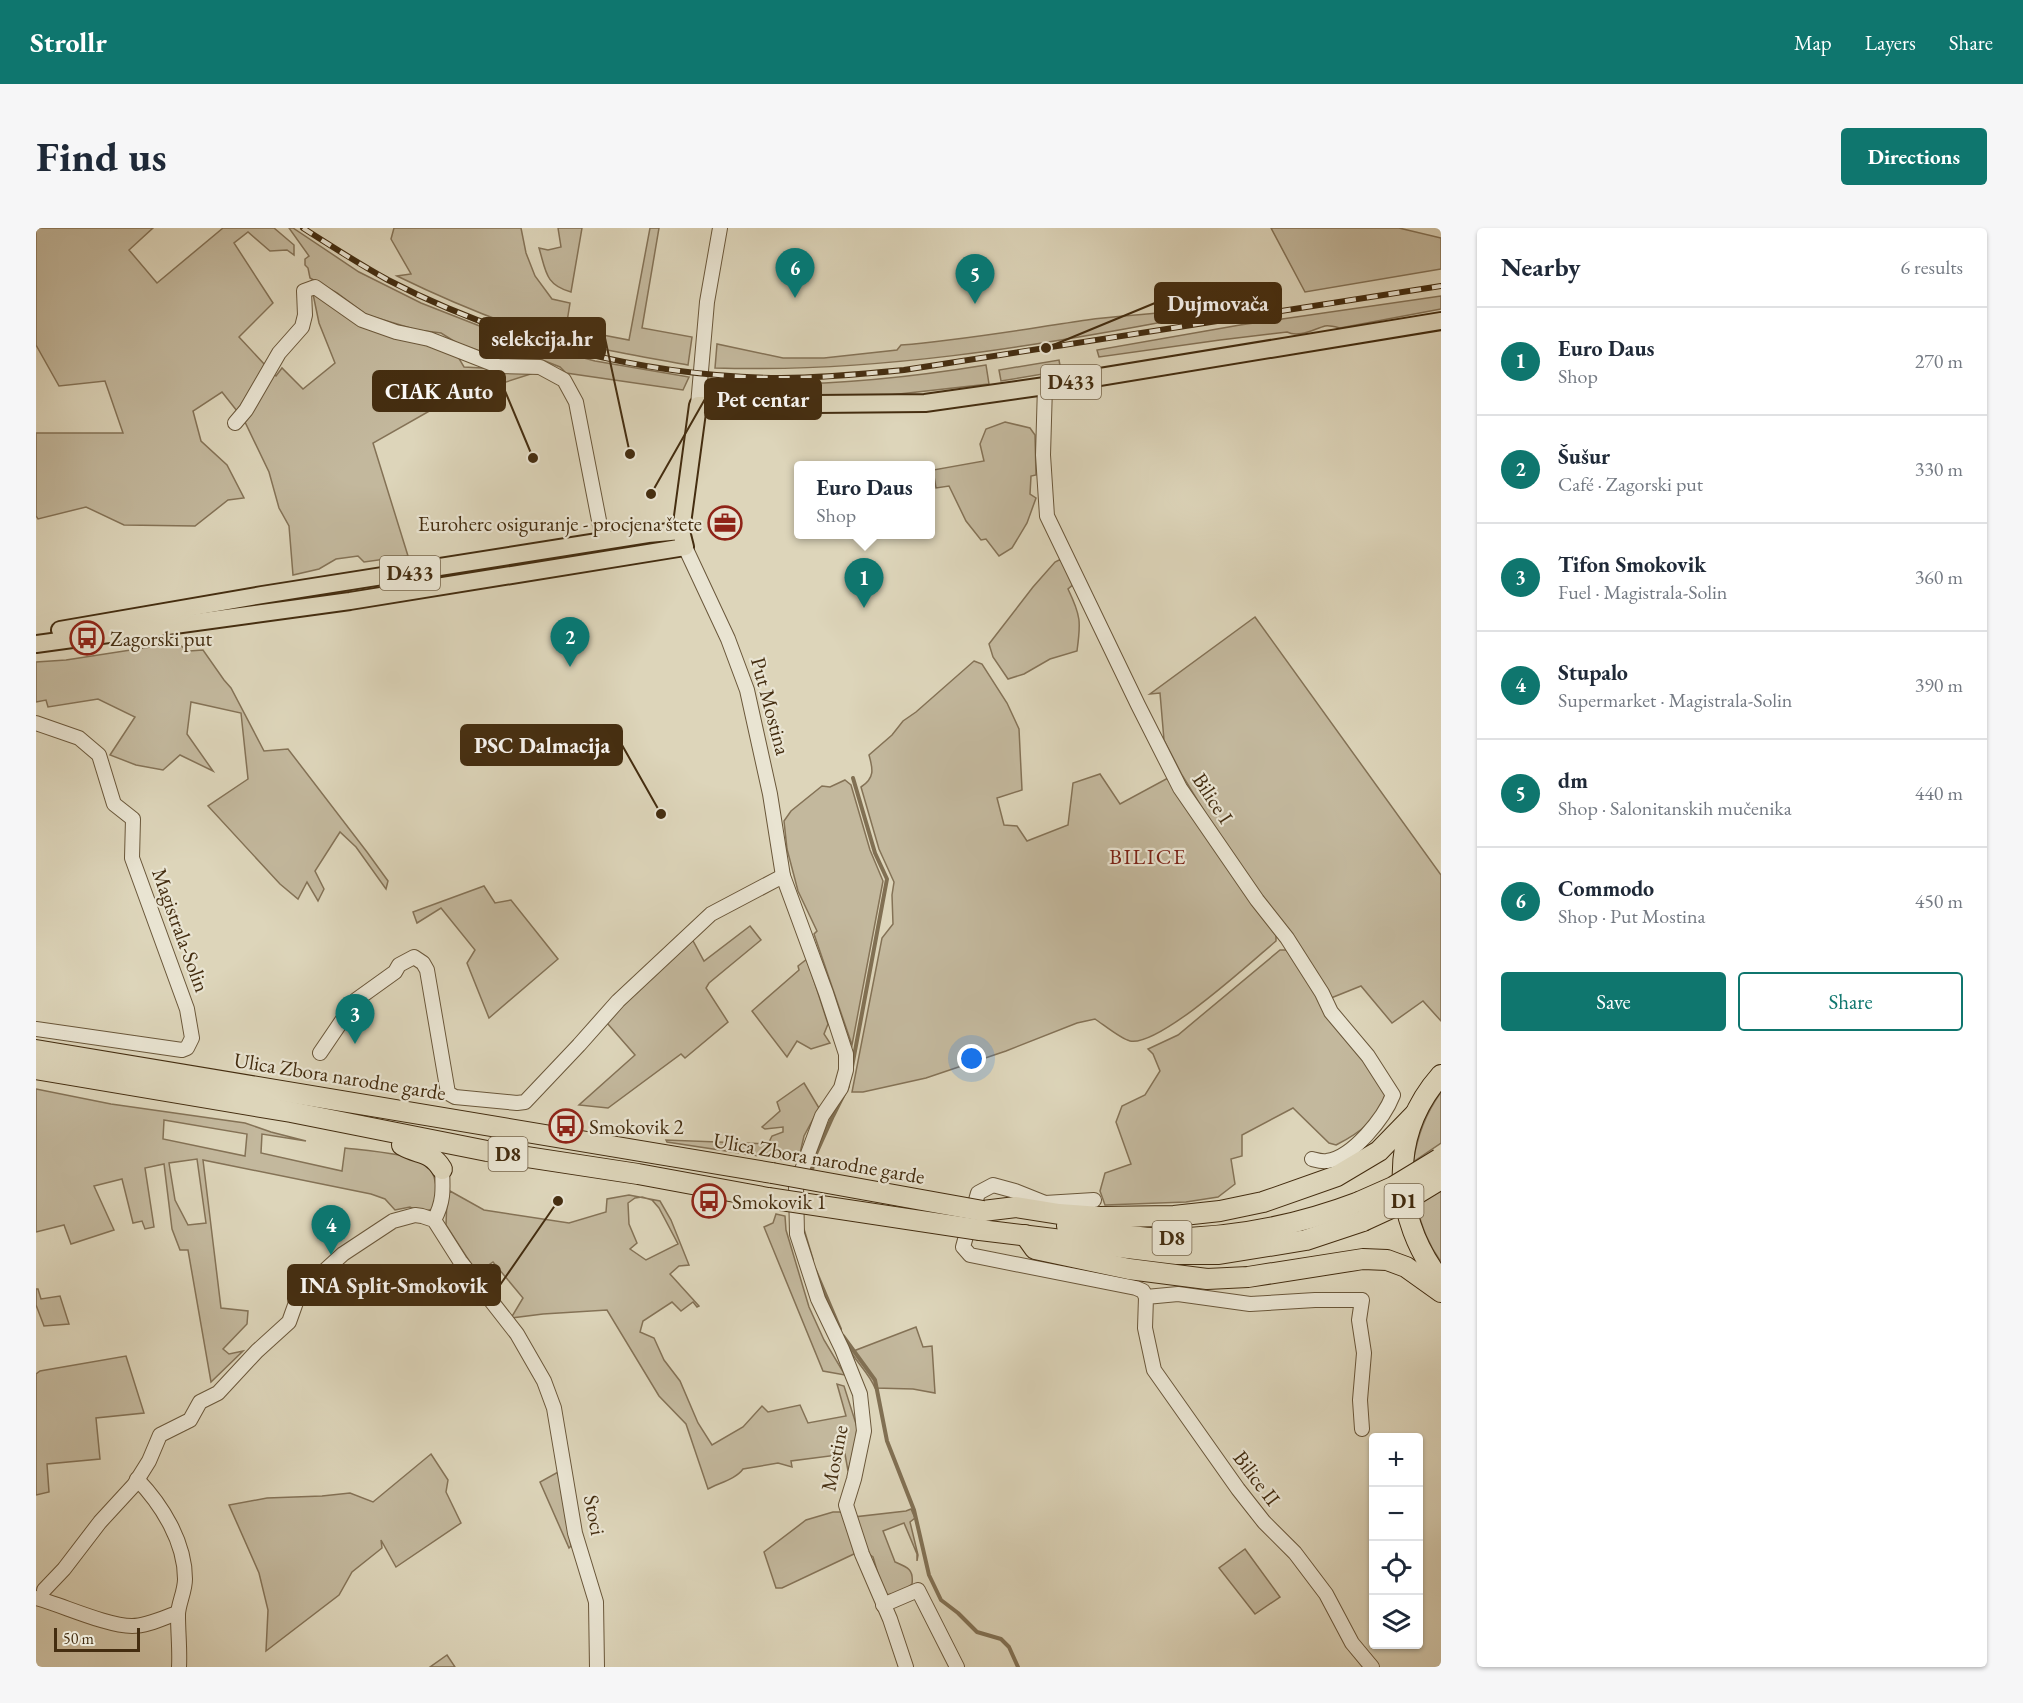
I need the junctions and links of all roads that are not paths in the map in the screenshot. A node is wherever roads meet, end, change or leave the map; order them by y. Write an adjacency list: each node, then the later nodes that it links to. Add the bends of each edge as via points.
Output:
1 (720, 228): 4 (street, via 707,302)
2 (1441, 321): 3 (main road, D433)
3 (1045, 386): 4 (main road, D433, via 925,403); 19 (street, Bilice I, via 1042,455 1047,516 1138,705 1180,788 1287,938 1331,1012 1368,1056 1393,1095 1387,1110 1362,1140 1326,1161)
4 (698, 405): 6 (main road)
5 (235, 423): 7 (street, via 279,353 302,327 304,291 315,288 362,320 429,339 498,366 540,366 564,380 576,402)
6 (683, 539): 7 (main road, D433, via 664,532); 9 (main road, D433, via 350,601); 11 (street, Put Mostina, via 747,690)
7 (603, 541): 8 (main road, D433)
8 (36, 633)
9 (36, 644)
10 (36, 723): 12 (street, Magistrala-Solin, via 79,738 99,755 114,804 132,819 132,858 187,1009 192,1038 182,1050)
11 (783, 876): 14 (street, via 711,914 618,1001 525,1101 448,1094 427,970 414,957 356,1000); 23 (street, Put Mostina, via 846,1054 841,1088 822,1116)
12 (36, 1029)
13 (36, 1050): 26 (highway, Ulica Zbora narodne garde / D8, bridge, via 772,1173)
14 (320, 1053)
15 (36, 1069): 18 (highway, Ulica Zbora narodne garde / D8, via 291,1112)
16 (1441, 1075): 17 (highway, D1)
17 (1415, 1114): 26 (highway, via 1379,1151 1337,1176 1263,1202 1174,1216 1059,1215 1016,1207); 28 (highway, D1, via 1403,1158 1404,1203 1418,1246)
18 (379, 1131): 21 (highway, via 407,1148 426,1153); 26 (highway, Ulica Zbora narodne garde / D8, bridge, via 768,1198)
19 (1312, 1159)
20 (1440, 1159): 26 (highway, Ulica Zbora narodne garde / D8, bridge, via 1359,1202 1260,1231 1152,1238)
21 (442, 1168): 25 (street, via 441,1207)
22 (1441, 1179): 27 (highway, Ulica Zbora narodne garde / D8, bridge, via 1363,1221 1306,1240 1219,1254 1177,1254)
23 (796, 1186): 35 (street, Mostine, via 796,1234 818,1299 860,1394 864,1431 846,1505)
24 (1094, 1200): 31 (street, via 1045,1203 993,1185 978,1193 963,1247 970,1255 1136,1288)
25 (434, 1220): 33 (street, via 415,1215 393,1221 343,1254 299,1294 289,1322 218,1393 200,1402 190,1420 160,1435); 38 (street, Stoci, via 517,1335 540,1373 554,1408 575,1533 596,1602)
26 (982, 1220): 27 (highway, Ulica Zbora narodne garde / D8)
27 (1025, 1235): 29 (highway, via 1035,1250 1129,1269)
28 (1441, 1281)
29 (1179, 1286): 30 (highway, via 1363,1259 1388,1260 1406,1267); 31 (street); 32 (street, via 1250,1304 1362,1300)
30 (1441, 1292)
31 (1146, 1297): 41 (street, Bilice II, via 1145,1328 1154,1370 1238,1489 1326,1594 1352,1643)
32 (1362, 1429)
33 (137, 1479): 34 (street); 36 (street, via 150,1492 173,1530 185,1577)
34 (40, 1594): 36 (street, via 113,1624 133,1626)
35 (883, 1605): 39 (street, Mostine); 40 (street, via 918,1590)
36 (177, 1613): 37 (street)
37 (179, 1667)
38 (597, 1667)
39 (906, 1667)
40 (957, 1667)
41 (1372, 1667)

